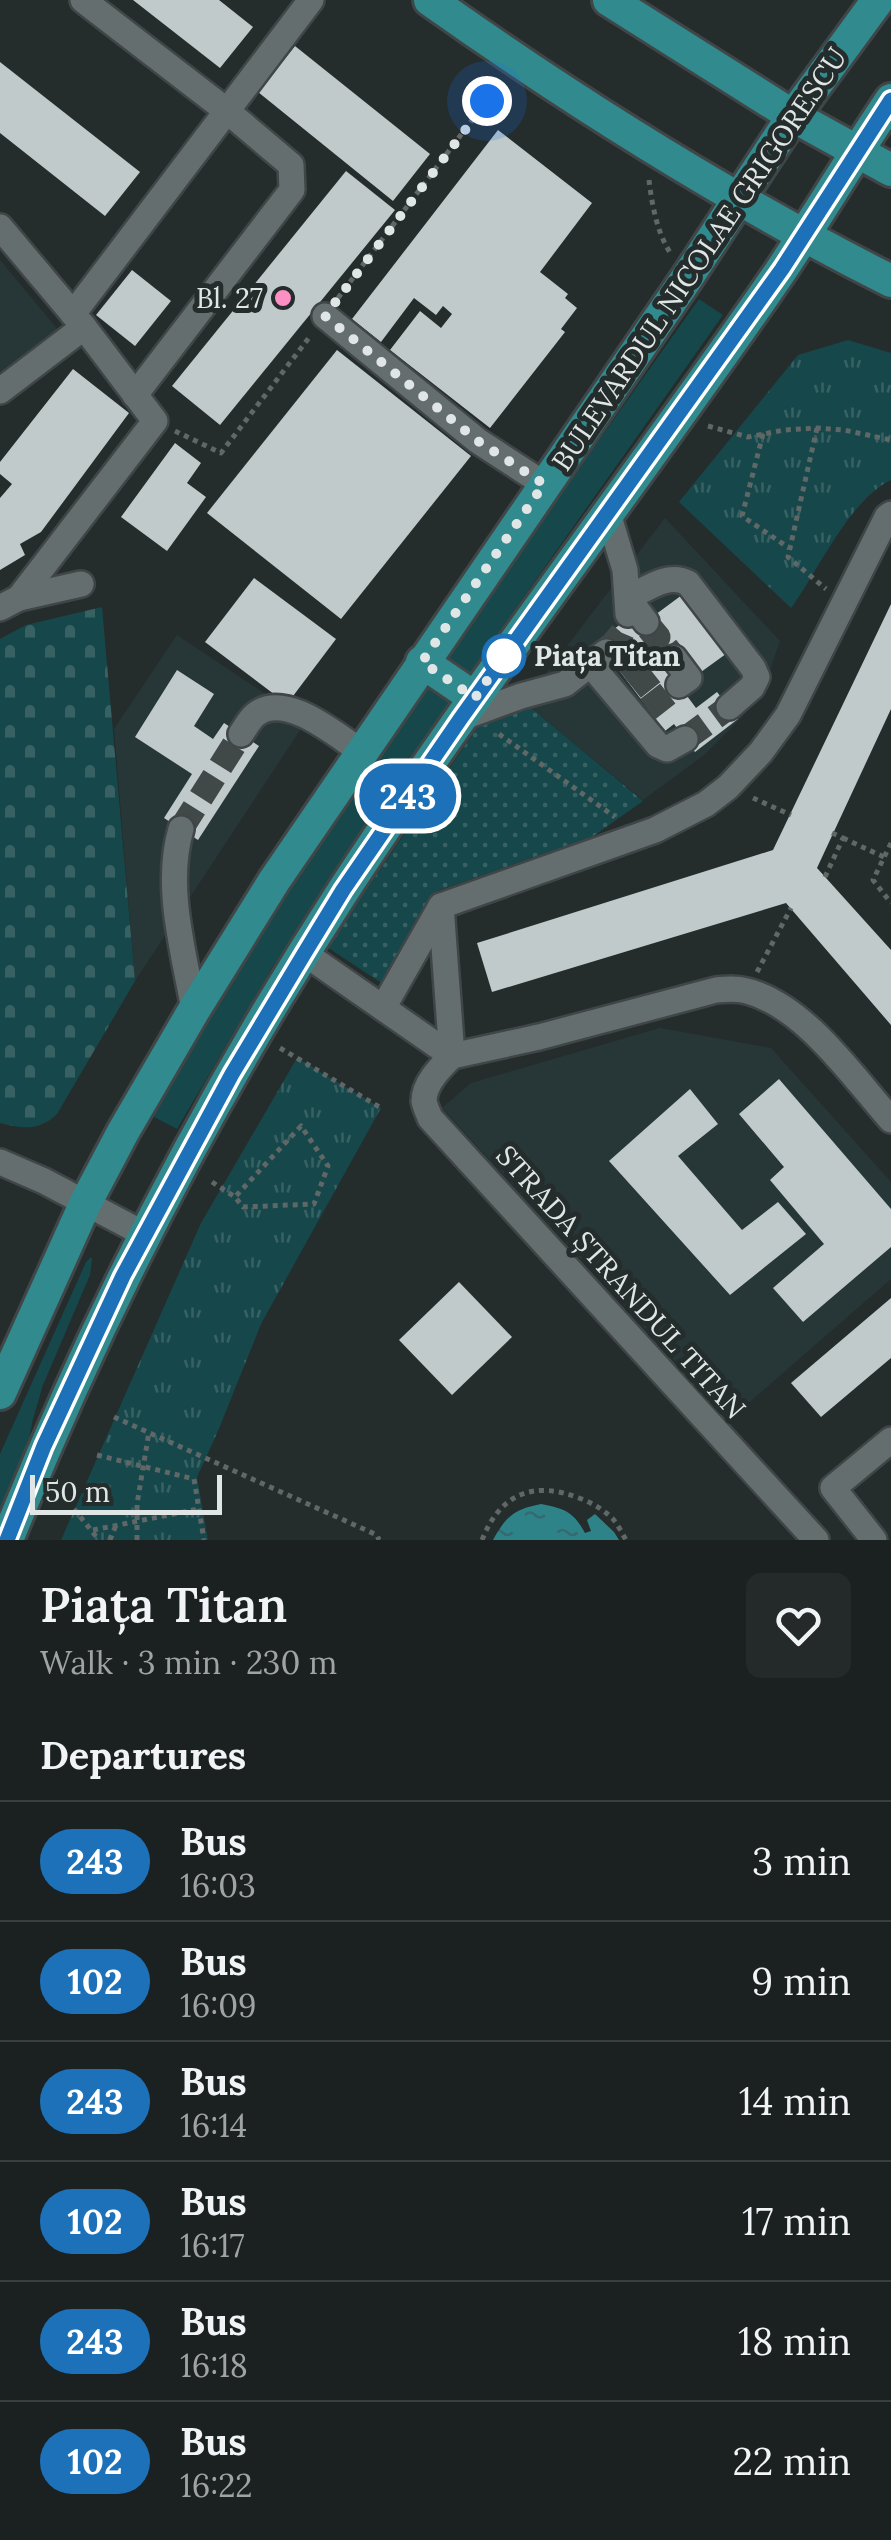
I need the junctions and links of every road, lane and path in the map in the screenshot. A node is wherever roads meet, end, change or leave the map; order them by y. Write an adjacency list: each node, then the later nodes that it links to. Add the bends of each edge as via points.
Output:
1 (84, 0): 8 (street)
2 (312, 0): 8 (street)
3 (430, 0): 10 (main road)
4 (609, 0): 9 (main road)
5 (878, 0): 9 (main road, BULEVARDUL NICOLAE GRIGORESCU)
6 (504, 79): 18 (path)
7 (891, 100): 11 (main road)
8 (227, 111): 19 (street); 21 (street, via 291,164 292,190)
9 (793, 116): 11 (main road); 13 (main road, BULEVARDUL NICOLAE GRIGORESCU)
10 (660, 151): 13 (main road); 16 (path, via 648,171 652,202 665,245)
11 (856, 152): 12 (main road); 15 (main road)
12 (891, 170)
13 (737, 199): 15 (main road); 16 (main road, BULEVARDUL NICOLAE GRIGORESCU)
14 (0, 227): 19 (street)
15 (802, 237): 17 (main road); 22 (main road)
16 (687, 278): 27 (main road, BULEVARDUL NICOLAE GRIGORESCU)
17 (891, 281)
18 (325, 316): 23 (path, via 221,453); 27 (street, via 478,441)
19 (78, 321): 20 (street); 21 (street)
20 (0, 391)
21 (135, 395): 23 (street)
22 (677, 416): 25 (path, via 748,437); 28 (main road)
23 (154, 422): 32 (street)
24 (817, 428): 25 (path); 26 (path); 30 (path)
25 (763, 434): 30 (path, via 742,516)
26 (891, 440)
27 (544, 484): 35 (main road, BULEVARDUL NICOLAE GRIGORESCU)
28 (608, 513): 37 (street, via 634,613 678,577 753,668 752,687); 38 (main road)
29 (891, 514): 33 (street)
30 (790, 548): 33 (path, via 788,557)
31 (81, 584): 32 (street)
32 (10, 603)
33 (844, 603): 43 (street, via 788,714)
34 (674, 658): 36 (street, via 689,678)
35 (422, 662): 38 (main road); 42 (main road, BULEVARDUL NICOLAE GRIGORESCU)
36 (679, 685)
37 (729, 707)
38 (468, 708): 41 (street, via 566,684 620,685 658,745); 55 (main road)
39 (241, 734): 42 (street, via 266,708 280,708 300,711)
40 (499, 734): 46 (path, via 615,816)
41 (685, 739)
42 (362, 752): 58 (main road, BULEVARDUL NICOLAE GRIGORESCU)
43 (728, 787): 44 (path); 46 (street)
44 (791, 815)
45 (181, 829): 58 (street, via 174,890)
46 (656, 830): 53 (street)
47 (832, 833): 48 (path)
48 (843, 838): 50 (path); 51 (path)
49 (891, 843): 50 (path)
50 (884, 857): 52 (path, via 873,880)
51 (825, 877)
52 (891, 903)
53 (441, 906): 57 (street); 60 (street)
54 (791, 908): 56 (path)
55 (304, 954): 57 (street); 59 (main road)
56 (747, 991): 60 (street, via 716,990); 62 (street, via 808,1028)
57 (384, 1008): 60 (street)
58 (194, 1010): 66 (main road, BULEVARDUL NICOLAE GRIGORESCU)
59 (256, 1033): 61 (path); 67 (main road)
60 (452, 1056): 87 (street, STRADA ȘTRANDUL TITAN, via 428,1087 430,1118)
61 (381, 1108)
62 (891, 1120)
63 (0, 1162): 66 (street)
64 (212, 1182): 65 (path)
65 (235, 1197): 65 (path, via 243,1206 314,1204 328,1166 301,1126)
66 (86, 1202): 67 (street); 68 (main road, BULEVARDUL NICOLAE GRIGORESCU)
67 (144, 1234): 79 (main road)
68 (0, 1392)
69 (114, 1416): 84 (path)
70 (149, 1432): 73 (path)
71 (891, 1440): 88 (street, via 833,1488)
72 (97, 1455): 73 (path)
73 (142, 1466): 75 (path, via 194,1479); 76 (path)
74 (74, 1509): 78 (path)
75 (199, 1509): 76 (path); 83 (path)
76 (138, 1521): 77 (path); 82 (path)
77 (116, 1525): 78 (path); 81 (path)
78 (93, 1530): 80 (path)
79 (7, 1540)
80 (100, 1540)
81 (110, 1540)
82 (137, 1540)
83 (204, 1540)
84 (379, 1540)
85 (482, 1540): 86 (path, via 502,1506 521,1493 546,1489 597,1506)
86 (626, 1540)
87 (816, 1540)
88 (874, 1540)

